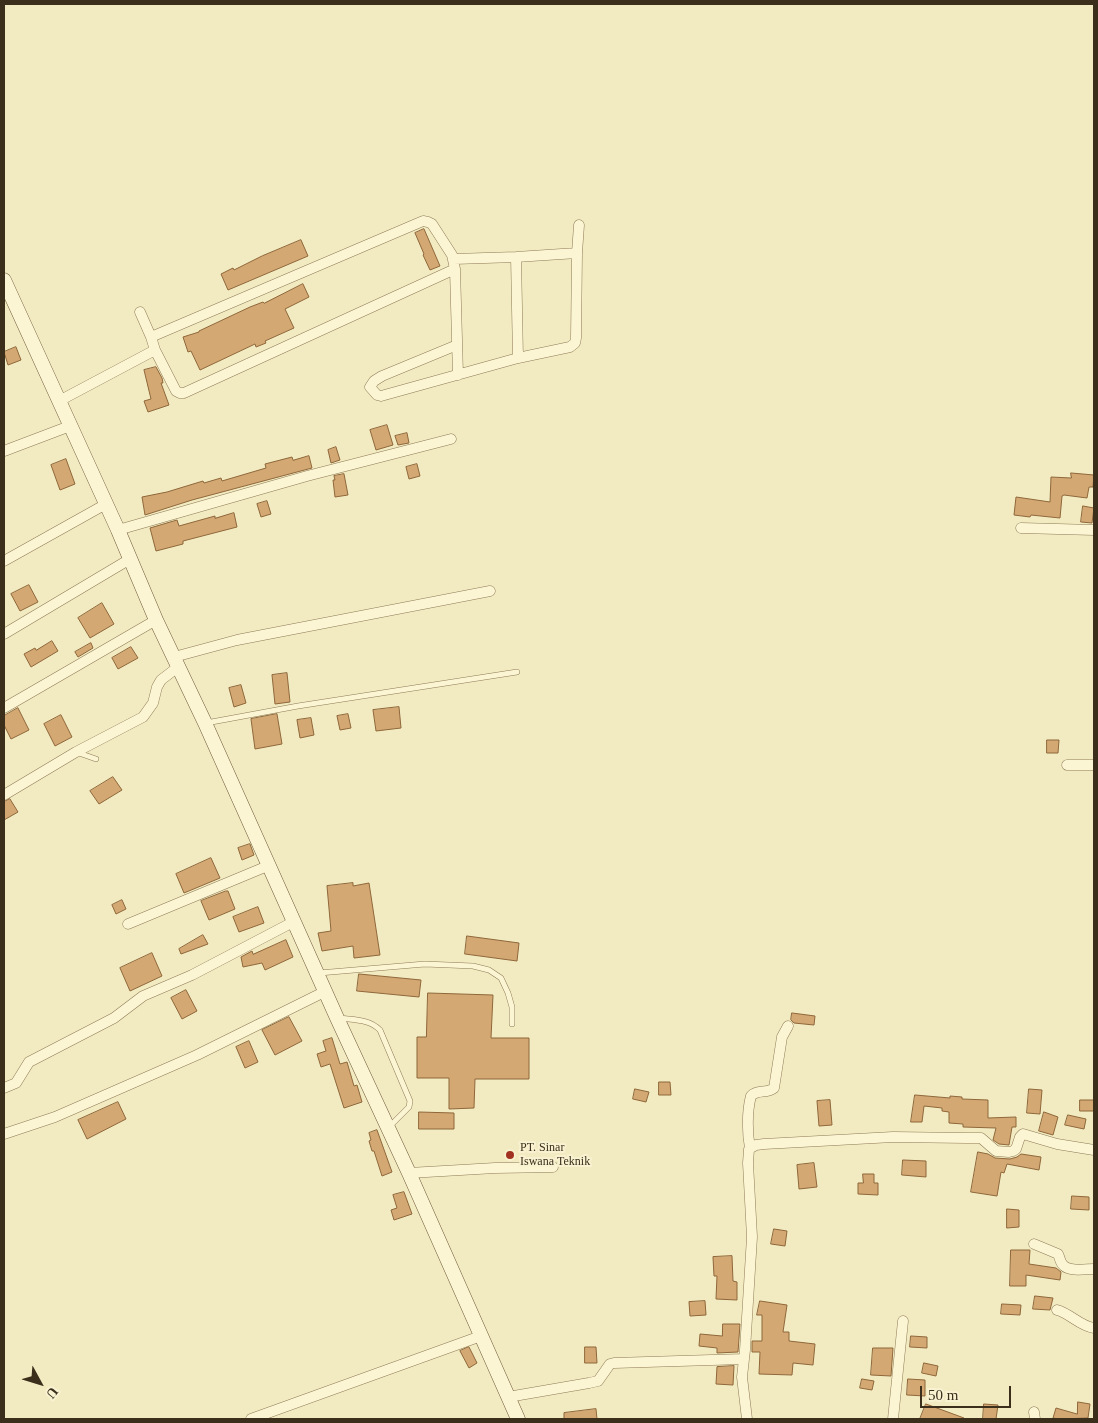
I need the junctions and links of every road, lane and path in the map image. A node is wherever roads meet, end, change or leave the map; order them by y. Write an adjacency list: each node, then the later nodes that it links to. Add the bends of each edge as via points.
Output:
1 (579, 225): 2 (street)
2 (577, 252): 3 (street); 10 (street, via 575,343 570,347)
3 (516, 257): 4 (street); 10 (street)
4 (454, 264): 7 (street, via 432,224 423,221); 8 (street); 9 (street, via 184,393 176,391)
5 (4, 280): 12 (street)
6 (140, 312): 7 (street)
7 (151, 336): 9 (street)
8 (457, 345): 11 (street); 11 (street, via 382,376 370,387 381,396)
9 (155, 350): 12 (street)
10 (518, 358): 11 (street)
11 (458, 375)
12 (59, 401): 13 (street)
13 (70, 426): 15 (street); 16 (street)
14 (451, 439): 18 (street)
15 (4, 451)
16 (106, 504): 18 (street); 21 (street)
17 (1020, 528): 19 (street)
18 (118, 530): 20 (street)
19 (1094, 530)
20 (130, 559): 23 (street); 24 (street)
21 (4, 561)
22 (490, 591): 25 (street, via 237,640)
23 (156, 620): 25 (street); 27 (street)
24 (4, 634)
25 (176, 662): 28 (street); 29 (street, via 161,680 153,703 143,717)
26 (517, 672): 28 (lane)
27 (4, 708)
28 (205, 723): 34 (street)
29 (76, 752): 30 (lane); 33 (street)
30 (96, 759)
31 (1066, 765): 32 (street)
32 (1094, 765)
33 (4, 795)
34 (270, 865): 35 (street); 36 (street)
35 (294, 921): 37 (street); 42 (street, via 192,975 143,996 114,1018 28,1062 16,1083)
36 (128, 924)
37 (318, 973): 38 (street); 40 (lane, via 425,964 490,970 501,978 508,993)
38 (326, 991): 39 (street); 44 (street, via 196,1055 55,1117)
39 (337, 1018): 43 (street); 43 (lane, via 368,1022 380,1030 410,1101 409,1107)
40 (512, 1024)
41 (788, 1026): 45 (street, via 782,1037 774,1088 751,1096 748,1119)
42 (4, 1088)
43 (388, 1128): 48 (street)
44 (4, 1134)
45 (750, 1148): 46 (street, via 764,1144 893,1137 981,1138 996,1151 1009,1152 1016,1149 1023,1134); 55 (street, via 752,1237)
46 (1094, 1150)
47 (553, 1167): 48 (street)
48 (409, 1172): 54 (street)
49 (1034, 1244): 50 (street, via 1058,1254 1061,1263 1071,1269)
50 (1094, 1270)
51 (1057, 1310): 53 (street, via 1083,1326)
52 (904, 1320): 60 (street)
53 (1094, 1328)
54 (482, 1336): 56 (street); 57 (street)
55 (744, 1359): 56 (street, via 614,1363 590,1384); 59 (street, via 742,1377)
56 (508, 1397): 58 (street)
57 (257, 1418)
58 (518, 1419)
59 (747, 1419)
60 (893, 1419)

